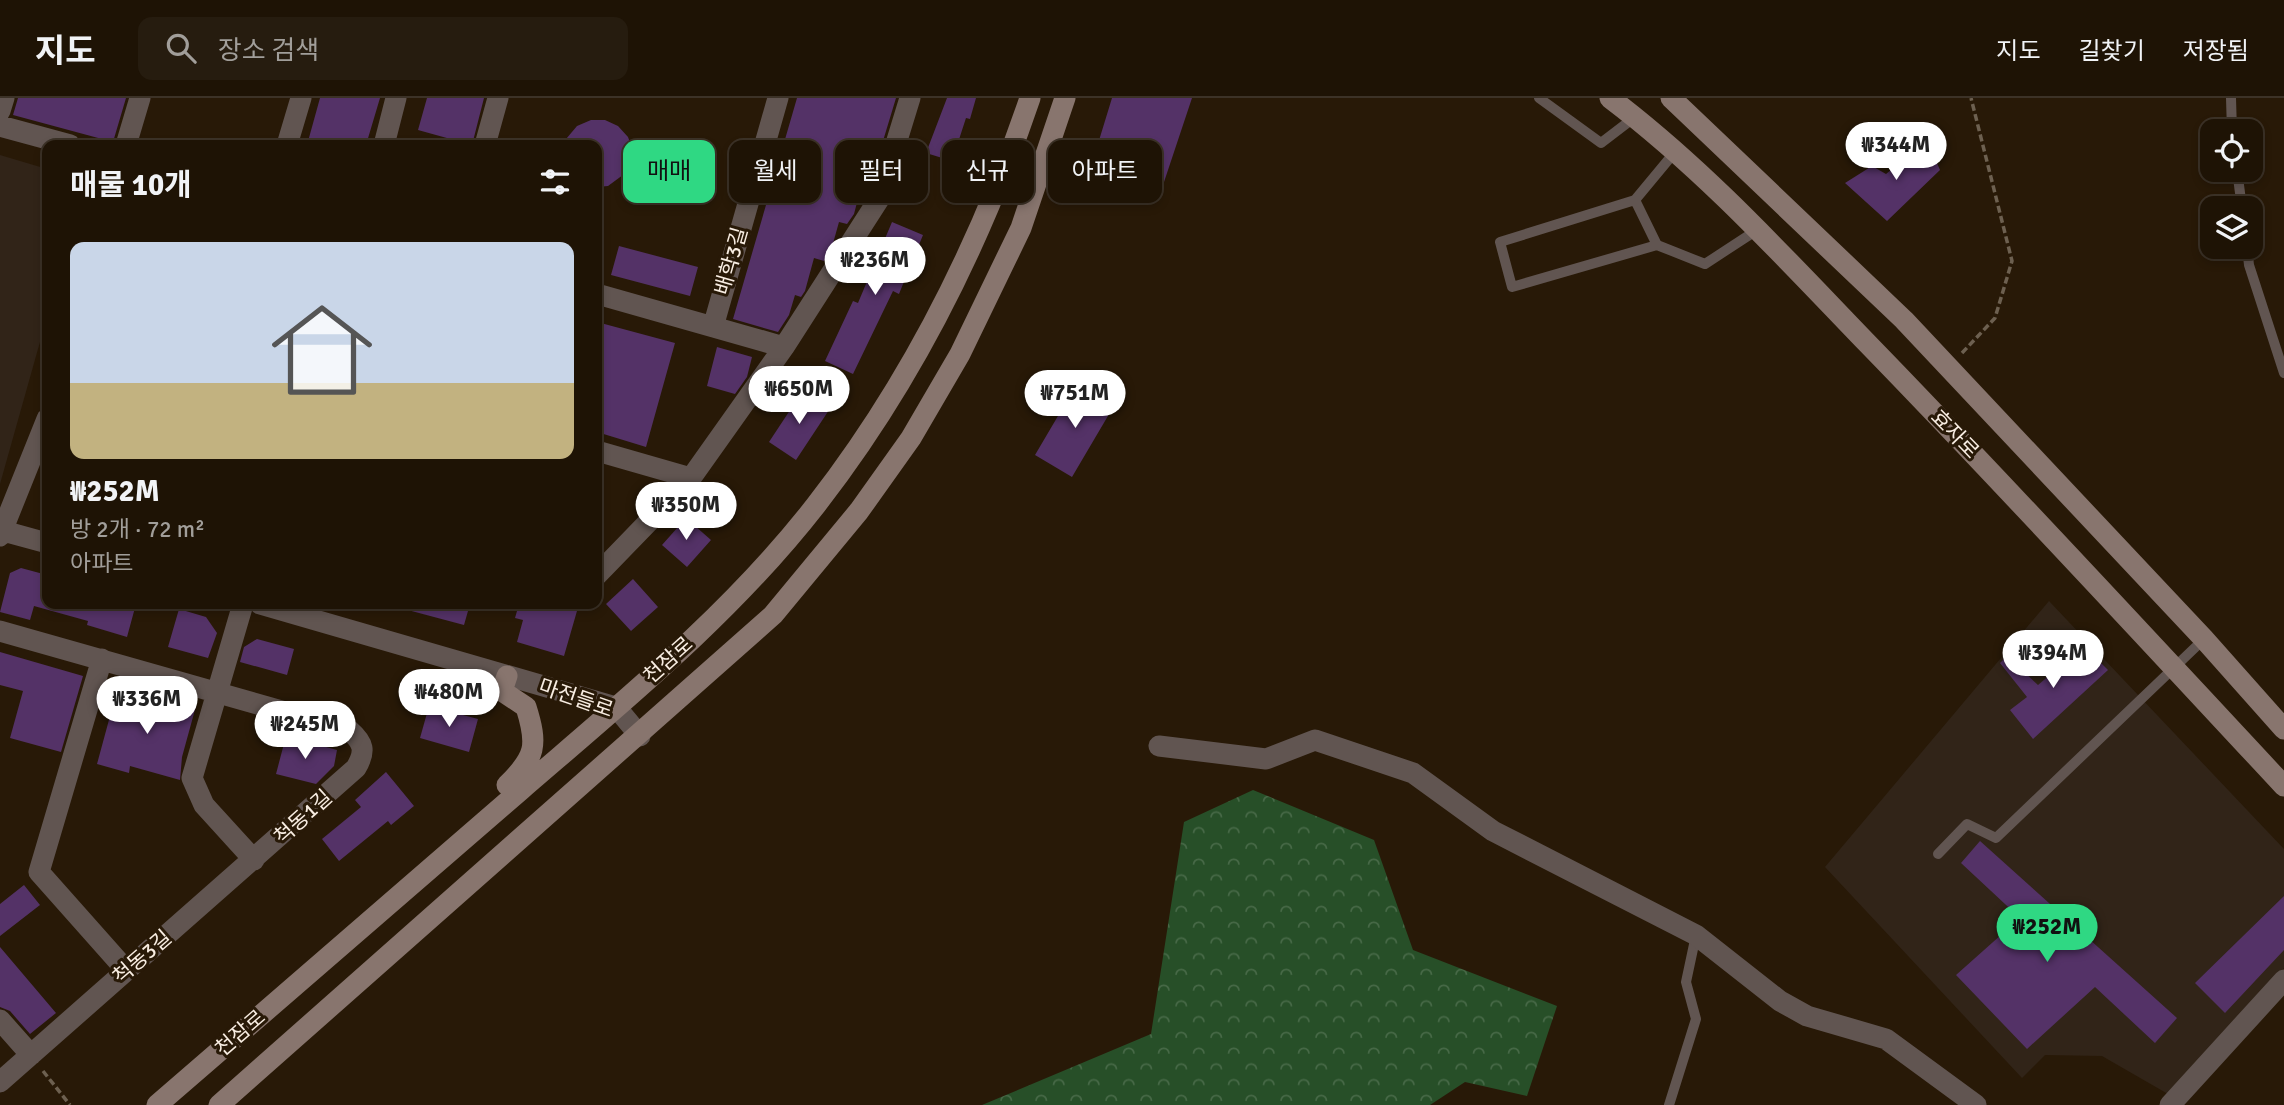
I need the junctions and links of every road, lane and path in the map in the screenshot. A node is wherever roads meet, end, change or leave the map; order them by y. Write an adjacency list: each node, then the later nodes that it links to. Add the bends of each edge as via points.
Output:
1 (4, 98): 15 (street)
2 (140, 98): 20 (street)
3 (301, 98): 21 (street)
4 (396, 98): 22 (street)
5 (498, 98): 23 (street)
6 (778, 98): 30 (street, 배학3길)
7 (910, 98): 31 (street, via 879,200)
8 (1030, 98): 48 (street, 천잠로, via 1001,183 943,310 869,433 776,553 715,618)
9 (1065, 98): 50 (street, 천잠로, via 1010,253 960,354 911,438 859,511 773,615)
10 (1539, 98): 16 (lane, via 1601,143)
11 (1610, 98): 16 (street, 효자로)
12 (1671, 98): 32 (street, 효자로)
13 (1970, 98): 32 (path, via 2012,261 1995,318)
14 (2231, 98): 17 (lane)
15 (0, 111)
16 (1635, 117): 24 (street, 효자로)
17 (2232, 119)
18 (0, 125): 19 (street)
19 (52, 140)
20 (127, 140)
21 (288, 140)
22 (385, 140)
23 (486, 140)
24 (1674, 153): 25 (lane); 26 (street, 효자로)
25 (1635, 200): 27 (lane); 27 (lane, via 1500,242 1512,287)
26 (1757, 230): 27 (lane, via 1705,264); 45 (street, 효자로, via 2034,515)
27 (1657, 245)
28 (2248, 259): 33 (lane)
29 (602, 295): 30 (street)
30 (713, 327): 31 (street)
31 (784, 347): 36 (street)
32 (1948, 367): 43 (street, 효자로)
33 (2284, 373)
34 (42, 440): 37 (street)
35 (602, 452): 36 (street)
36 (691, 478): 39 (street)
37 (1, 532): 38 (street)
38 (42, 542)
39 (602, 570)
40 (241, 609): 47 (street)
41 (277, 609): 46 (street, 마전들로)
42 (0, 631): 44 (street, 척동1길)
43 (2204, 639): 45 (lane); 49 (street, 효자로)
44 (102, 659): 47 (street, 척동1길); 57 (street, via 39,872)
45 (2173, 667): 52 (street, 효자로); 54 (lane, via 1996,838 1967,824)
46 (507, 676): 48 (street, 마전들로); 53 (street, via 502,691 527,707 535,737 526,767 503,790)
47 (215, 694): 55 (street, 척동1길, via 192,778 204,805); 55 (street, 척동1길, via 349,730 362,742 364,755 356,768)
48 (616, 707): 50 (street, 마전들로); 53 (street, 천잠로)
49 (2284, 729)
50 (640, 736): 64 (street, 천잠로)
51 (1159, 746): 56 (street, via 1266,760 1315,740 1413,773 1493,831)
52 (2284, 786)
53 (510, 800): 63 (street, 천잠로)
54 (1938, 854)
55 (254, 860): 57 (street, 척동3길)
56 (1696, 935): 65 (lane, via 1686,982 1696,1019); 66 (street, via 1780,1001 1807,1016 1886,1039)
57 (126, 970): 60 (street, 척동3길)
58 (2284, 980): 67 (street)
59 (0, 1020): 60 (street)
60 (31, 1055): 61 (street, 척동3길); 62 (path)
61 (0, 1083)
62 (70, 1105)
63 (157, 1105)
64 (219, 1105)
65 (1669, 1105)
66 (1976, 1105)
67 (2170, 1105)

